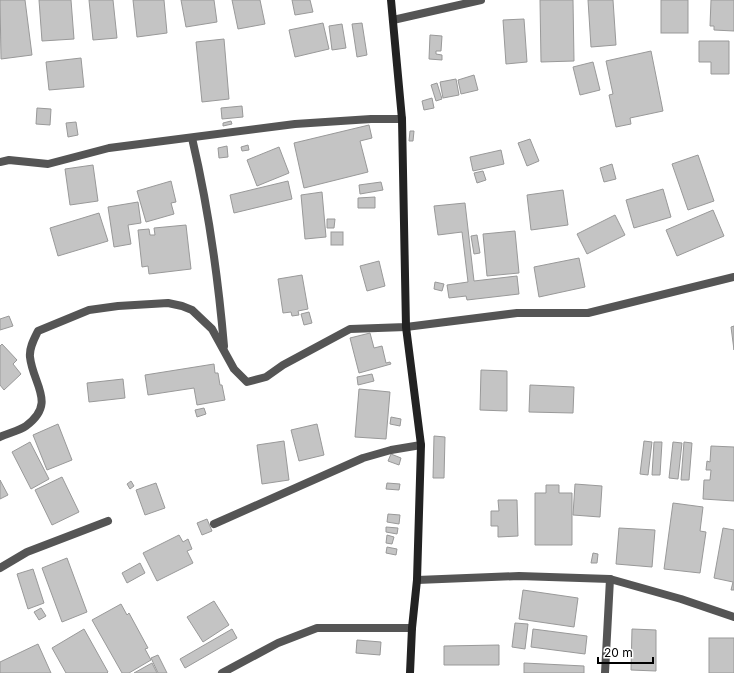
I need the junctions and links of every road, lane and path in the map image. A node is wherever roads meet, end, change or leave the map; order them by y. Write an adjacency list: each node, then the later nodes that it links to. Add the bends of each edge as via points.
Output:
1 (391, 0): 3 (street)
2 (481, 0): 3 (street)
3 (393, 20): 4 (street)
4 (402, 119): 5 (street, via 295,124); 8 (street)
5 (192, 138): 6 (street, via 109,148 48,164 9,160); 9 (street, via 205,193 219,287)
6 (0, 162)
7 (734, 278): 8 (street, via 588,313 517,312)
8 (406, 327): 9 (street, via 350,329 266,377 247,382 234,369); 11 (street)
9 (224, 349): 10 (street, via 212,329 192,310 168,303 89,310 67,318 38,331 32,343 30,357 43,403 36,416 25,427)
10 (0, 437)
11 (421, 445): 13 (street, via 363,458); 16 (street)
12 (108, 521): 14 (street, via 27,552)
13 (214, 524)
14 (0, 568)
15 (610, 579): 16 (street, via 519,576); 17 (street); 21 (street)
16 (417, 580): 18 (street)
17 (734, 617)
18 (412, 628): 19 (street, via 317,628 278,642); 20 (street)
19 (222, 673)
20 (410, 673)
21 (605, 673)

